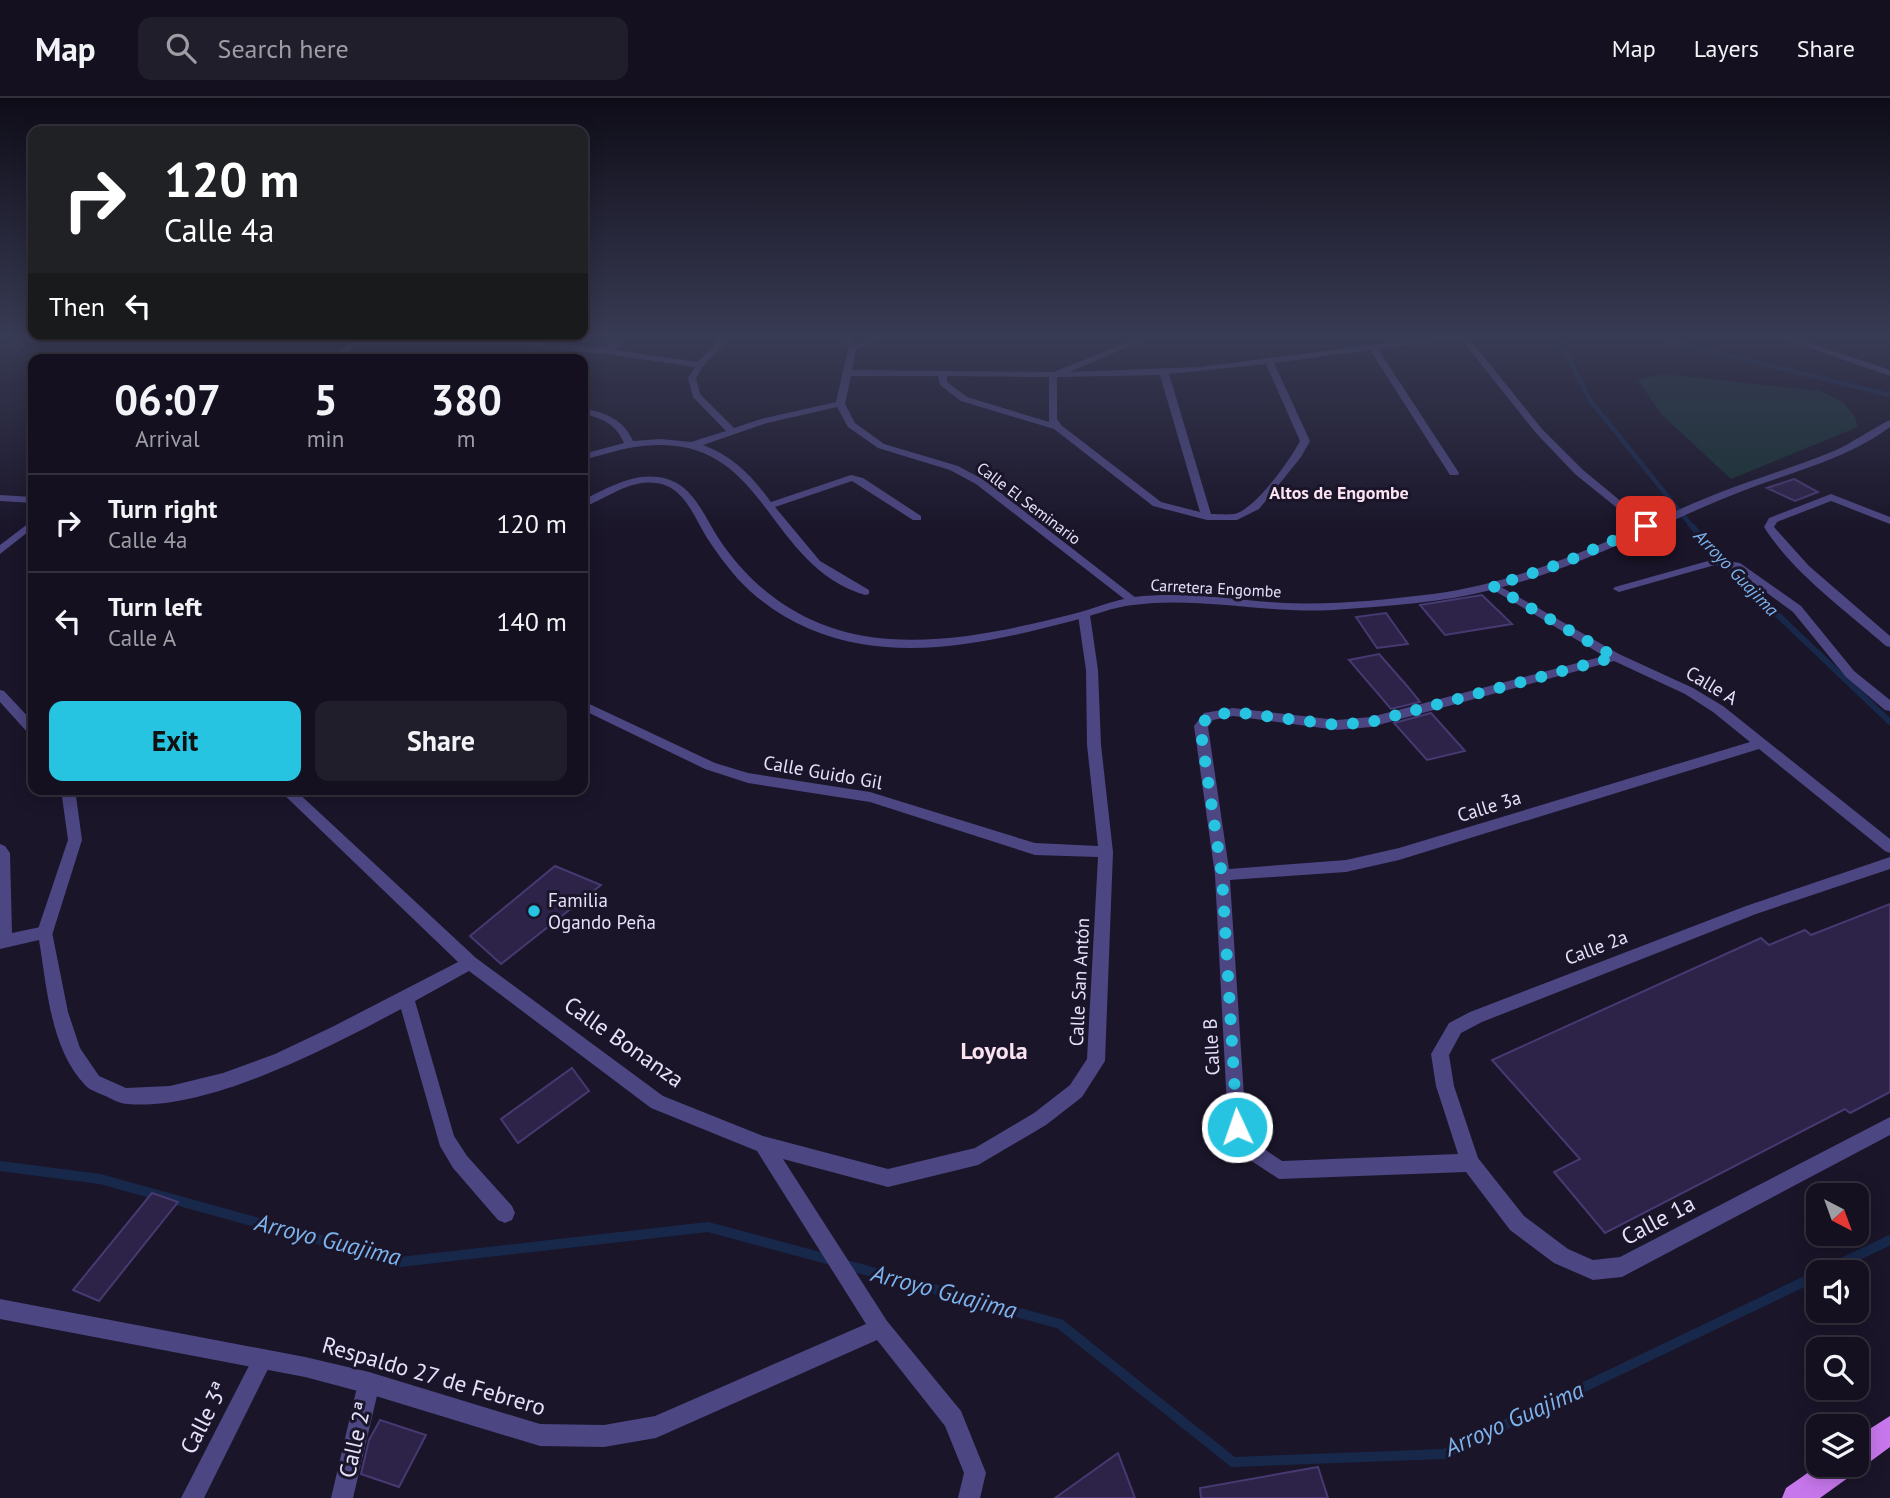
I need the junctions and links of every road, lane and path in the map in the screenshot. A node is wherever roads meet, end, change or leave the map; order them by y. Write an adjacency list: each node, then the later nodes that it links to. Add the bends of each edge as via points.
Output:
1 (702, 401): 12 (street)
2 (971, 401): 11 (street)
3 (1052, 401): 11 (street)
4 (1173, 401): 21 (street)
5 (1287, 401): 21 (street, via 1305,441 1298,456 1255,507 1237,517)
6 (1408, 401): 16 (street)
7 (1515, 401): 24 (street, via 1580,472)
8 (840, 404): 12 (street); 30 (street, Calle El Seminario, via 864,437 954,468 980,482)
9 (588, 413): 13 (street, via 615,421)
10 (1890, 423): 24 (street, Carretera Engombe, via 1861,442)
11 (1057, 428): 21 (street, via 1157,504)
12 (731, 430): 14 (street)
13 (629, 443): 14 (street); 15 (street)
14 (690, 446): 20 (street, via 736,467)
15 (588, 455)
16 (1454, 473)
17 (0, 498): 18 (street)
18 (28, 498)
19 (588, 502): 31 (street, Carretera Engombe, via 641,479 671,483 684,493 726,558 765,600 807,626 861,640 929,644 988,639)
20 (768, 506): 22 (street, via 851,478); 29 (street, via 811,559)
21 (1207, 517)
22 (917, 518)
23 (1890, 521): 32 (street, via 1843,499 1824,498 1773,520 1769,527)
24 (1646, 526): 27 (street, Carretera Engombe, via 1563,563)
25 (28, 527): 26 (street)
26 (0, 551)
27 (1493, 586): 30 (street, Carretera Engombe, via 1328,607 1263,607 1170,598); 33 (street, Calle A)
28 (1619, 589): 35 (street, via 1721,562 1743,569 1783,597 1850,674)
29 (865, 592)
30 (1132, 601): 31 (street, Carretera Engombe)
31 (1084, 615): 43 (street, Calle San Antón)
32 (1890, 643)
33 (1615, 657): 38 (street, Calle A, via 1689,691); 45 (street, Calle B, via 1371,722 1337,725 1233,712 1209,716 1200,726)
34 (0, 694): 37 (street)
35 (1890, 706)
36 (588, 707): 43 (street, Calle Guido Gil, via 710,766 748,778 870,797 1035,849)
37 (28, 725)
38 (1762, 743): 41 (street, Calle A); 45 (street, Calle 3a, via 1399,854 1346,866)
39 (69, 795): 46 (street, via 75,841)
40 (291, 795): 48 (street, Calle Bonanza)
41 (1890, 847)
42 (0, 850): 47 (street)
43 (1106, 852): 51 (street, Calle San Antón, via 1096,1061 1076,1091 978,1156 888,1178)
44 (1890, 863): 52 (street, Calle 2a, via 1751,910 1455,1028 1440,1054 1445,1086)
45 (1222, 876): 52 (street, Calle B, via 1237,1127 1243,1142 1279,1170)
46 (45, 932): 47 (street); 49 (street, via 68,1046 93,1082 118,1097 177,1094 243,1076)
47 (2, 942)
48 (470, 963): 49 (street); 51 (street, Calle Bonanza, via 657,1102)
49 (406, 997): 53 (street, via 446,1140)
50 (1890, 1126): 52 (street, Calle 1a, via 1622,1267 1593,1270 1561,1256 1517,1223)
51 (764, 1145): 55 (street)
52 (1470, 1163)
53 (505, 1213)
54 (0, 1310): 56 (street, Respaldo 27 de Febrero)
55 (880, 1328): 57 (street, Respaldo 27 de Febrero, via 656,1427 604,1436 540,1435); 63 (street, via 954,1419 975,1473)
56 (262, 1361): 57 (street, Respaldo 27 de Febrero); 61 (street, Calle 3ª)
57 (369, 1383): 62 (street, Calle 2ª)
58 (1890, 1430): 59 (main road)
59 (1869, 1445)
60 (1825, 1477): 64 (main road)
61 (192, 1498)
62 (342, 1498)
63 (969, 1498)
64 (1796, 1498)

